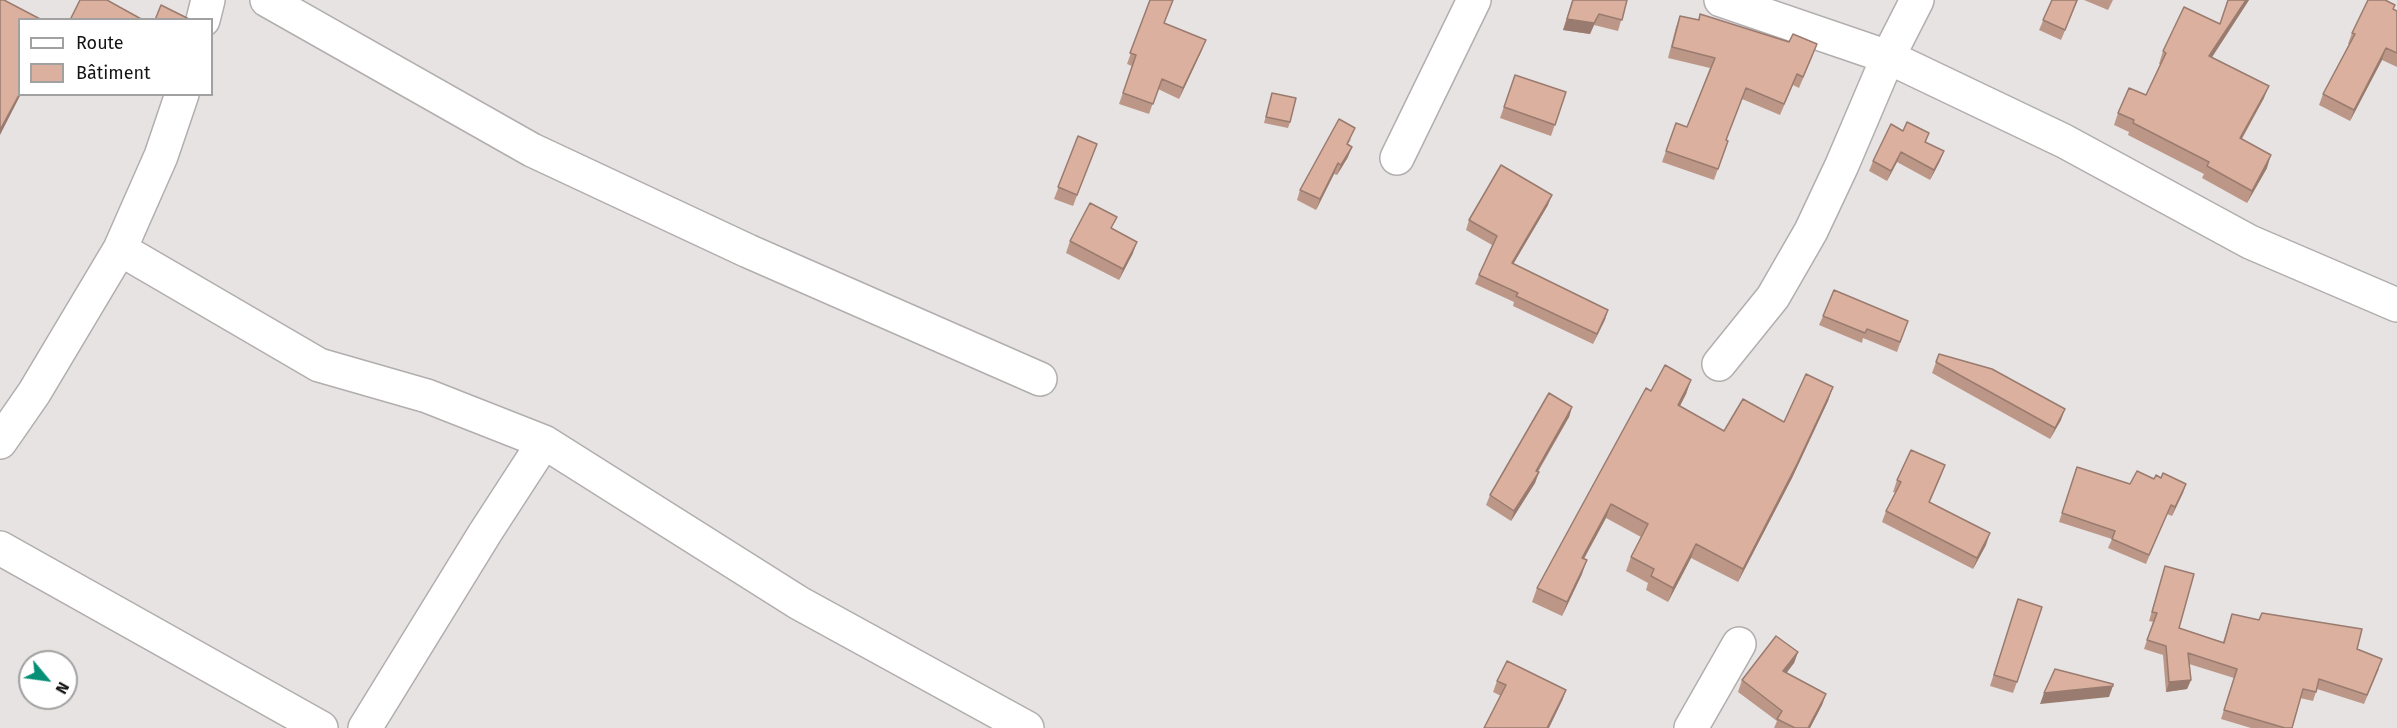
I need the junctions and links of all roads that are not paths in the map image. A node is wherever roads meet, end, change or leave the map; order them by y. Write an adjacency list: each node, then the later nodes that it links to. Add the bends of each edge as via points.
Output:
1 (208, 0): 6 (street)
2 (267, 0): 13 (street, via 532,150)
3 (1474, 0): 9 (street)
4 (1721, 0): 7 (street)
5 (1917, 0): 7 (street)
6 (204, 18)
7 (1888, 57): 11 (street, via 2064,141 2250,242); 12 (street, via 1811,231 1773,297)
8 (181, 96): 10 (street, via 161,156)
9 (1397, 158)
10 (120, 249): 14 (street, via 34,393); 15 (street, via 319,365 427,396)
11 (2397, 305)
12 (1719, 364)
13 (1040, 378)
14 (0, 442)
15 (544, 442): 19 (street); 20 (street, via 800,603)
16 (0, 548): 18 (street)
17 (1739, 644): 21 (street)
18 (321, 728)
19 (365, 728)
20 (1027, 728)
21 (1691, 728)

